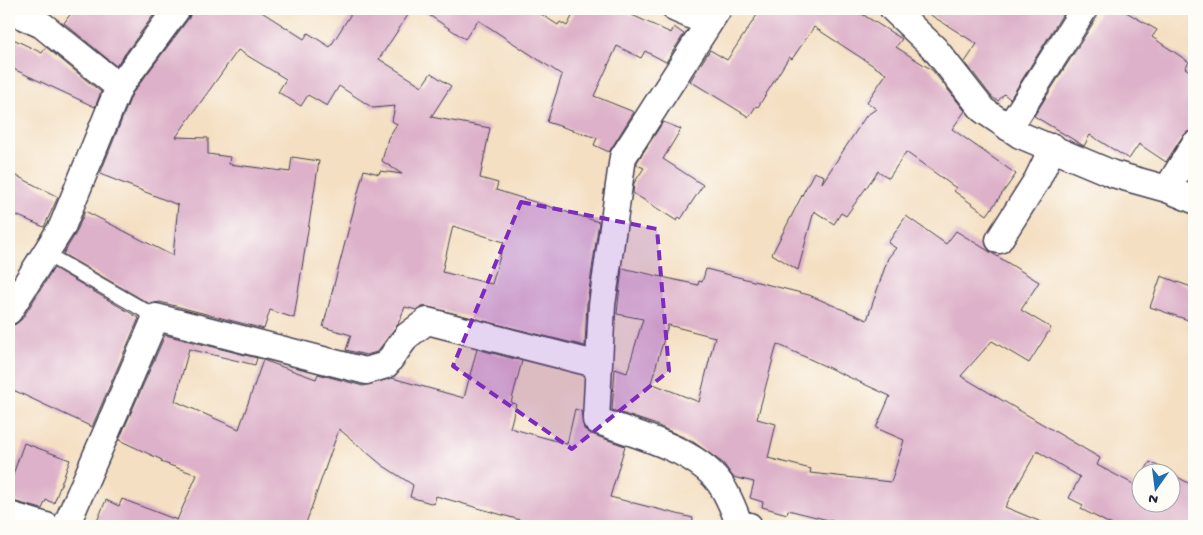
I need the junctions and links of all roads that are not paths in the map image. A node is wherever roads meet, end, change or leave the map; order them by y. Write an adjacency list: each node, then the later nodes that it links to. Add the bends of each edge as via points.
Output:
1 (177, 9): 7 (street)
2 (676, 9): 6 (street)
3 (893, 9): 8 (street, via 934,49 983,110)
4 (1084, 9): 8 (street)
5 (9, 10): 7 (street, via 42,25)
6 (714, 16): 17 (street, via 623,157 602,305)
7 (120, 87): 14 (street, via 62,227)
8 (1009, 128): 10 (street)
9 (1194, 145): 11 (street)
10 (1053, 147): 11 (street, via 1113,174); 13 (street, via 1038,180)
11 (1166, 189): 12 (street)
12 (1194, 200)
13 (999, 240)
14 (46, 254): 15 (street); 16 (lane)
15 (9, 311)
16 (156, 317): 17 (street, via 366,371 386,365 407,336 427,321); 20 (street)
17 (599, 365): 21 (street, via 596,420 678,451 704,465 723,487 739,523)
18 (9, 515): 19 (street)
19 (46, 526)
20 (66, 526)
21 (749, 526)

